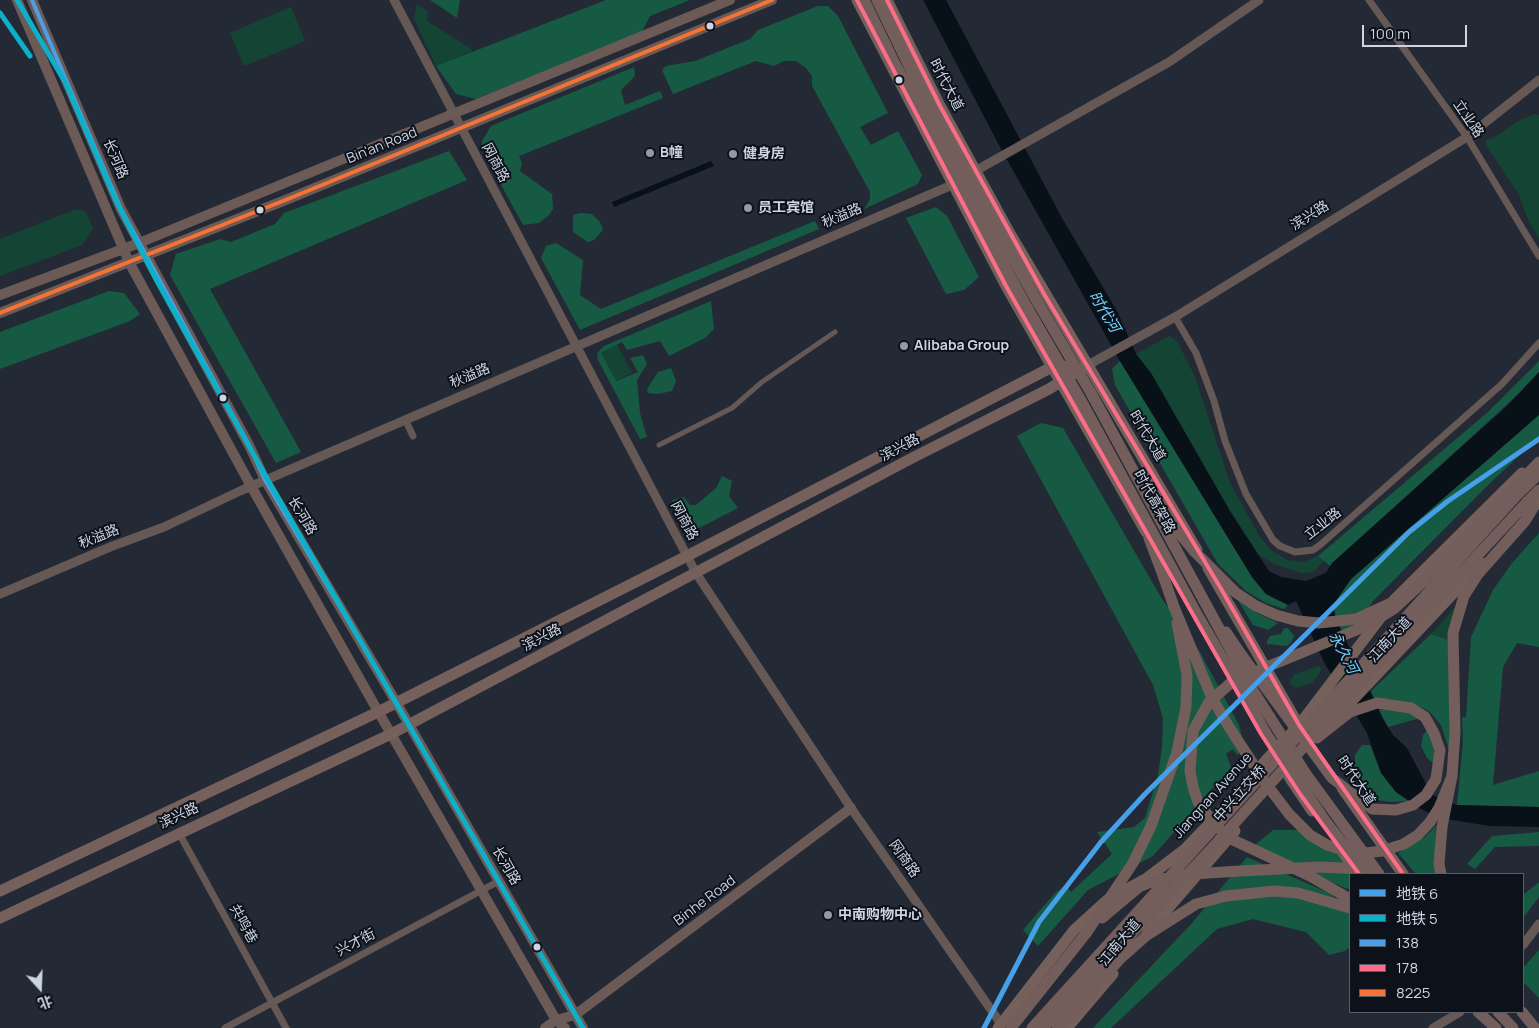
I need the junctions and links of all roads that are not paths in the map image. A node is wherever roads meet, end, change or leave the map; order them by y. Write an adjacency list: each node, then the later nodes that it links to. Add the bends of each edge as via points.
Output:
1 (18, 0): 19 (main road, 长河路)
2 (32, 0): 18 (main road, 长河路, via 121,209)
3 (394, 0): 13 (street, 网商路)
4 (730, 0): 13 (main road, Bin'an Road)
5 (772, 0): 14 (main road, Bin'an Road)
6 (857, 0): 17 (main road)
7 (864, 0): 39 (highway, 时代高架路, bridge, via 892,60)
8 (877, 0): 34 (highway, 时代高架路, bridge, via 933,115)
9 (887, 0): 16 (main road, 时代大道)
10 (1259, 0): 16 (street, via 1169,62)
11 (1369, 0): 15 (street, 立业路)
12 (1539, 80): 15 (street, 滨兴路)
13 (453, 113): 14 (street, 网商路); 18 (main road, Bin'an Road)
14 (461, 128): 20 (main road, Bin'an Road); 28 (street, 网商路)
15 (1467, 137): 21 (street, 立业路); 25 (street, 滨兴路)
16 (976, 170): 29 (main road, 时代大道, via 1044,294)
17 (952, 185): 28 (street, 秋溢路); 30 (main road)
18 (139, 243): 19 (main road, Bin'an Road); 20 (main road, 长河路)
19 (123, 249): 22 (main road, 长河路); 23 (main road, Bin'an Road)
20 (146, 256): 22 (main road, Bin'an Road); 38 (main road, 长河路, via 250,446)
21 (1539, 256)
22 (130, 262): 24 (main road, Bin'an Road); 40 (main road, 长河路)
23 (0, 295)
24 (0, 312)
25 (1174, 317): 27 (street, 立业路, via 1196,353 1246,494 1273,540 1295,552 1313,550 1320,545 1502,384); 29 (street, 滨兴路)
26 (835, 332): 35 (street, via 762,382 732,408)
27 (1539, 343)
28 (576, 345): 32 (street, 秋溢路); 43 (street, 网商路)
29 (1088, 365): 30 (main road, 滨兴路); 31 (main road, 滨兴路); 52 (main road, 时代大道)
30 (1052, 367): 31 (main road); 43 (main road, 滨兴路)
31 (1061, 382): 44 (main road, 滨兴路); 55 (main road)
32 (405, 419): 33 (street); 38 (street, 秋溢路)
33 (413, 436)
34 (1117, 441): 45 (highway, bridge, via 1167,518 1194,551 1235,592 1256,606 1298,621 1319,623 1356,619 1394,602); 47 (highway, 时代高架路, bridge)
35 (659, 445)
36 (1539, 461): 42 (highway); 52 (main road, Jiangnan Avenue, via 1518,476 1394,600)
37 (1539, 474): 42 (highway, Jiangnan Avenue)
38 (265, 480): 40 (street, 秋溢路); 49 (main road, 长河路)
39 (1125, 481): 48 (highway, bridge); 64 (highway, 时代高架路, bridge, via 1267,735)
40 (251, 486): 46 (street, 秋溢路, via 164,527); 50 (main road, 长河路)
41 (1539, 490): 42 (highway, 中兴立交桥)
42 (1526, 499): 45 (highway); 54 (main road, 江南大道, via 1370,684); 56 (highway, 中兴立交桥, bridge, via 1348,694); 58 (highway, via 1525,520 1478,574 1464,596 1454,633); 96 (highway, Jiangnan Avenue, bridge)
43 (687, 556): 44 (street, 网商路); 49 (main road, 滨兴路)
44 (696, 574): 51 (main road, 滨兴路); 60 (street, 网商路)
45 (1424, 582): 72 (highway, bridge, via 1374,622 1233,682 1209,702 1193,731 1190,771 1193,787 1198,802 1214,824 1231,839 1310,876)
46 (0, 594)
47 (1202, 597): 56 (highway, bridge, via 1254,673 1276,704 1298,734 1303,741 1308,748 1314,756 1351,795 1372,809 1396,810 1413,805 1426,795 1436,779 1440,764 1440,750 1425,717 1411,708 1391,704 1377,703 1350,712 1313,741 1307,746); 65 (highway, 时代高架路, bridge, via 1280,735)
48 (1174, 607): 58 (highway, bridge, via 1212,698 1229,727 1267,785 1310,835 1327,845 1366,853 1404,844 1430,822); 76 (highway, bridge, via 1187,675 1186,707 1177,752 1158,808 1133,863)
49 (396, 702): 50 (main road, 滨兴路); 51 (main road, 长河路)
50 (378, 712): 53 (main road, 长河路); 71 (main road, 滨兴路)
51 (409, 724): 53 (main road, 滨兴路); 69 (main road, 长河路)
52 (1299, 725): 54 (main road, 时代大道); 55 (main road, Jiangnan Avenue)
53 (391, 734): 62 (main road, 滨兴路); 70 (main road, 长河路)
54 (1310, 742): 57 (main road, 江南大道); 67 (main road, 时代大道)
55 (1274, 752): 57 (main road); 59 (main road, Jiangnan Avenue)
56 (1300, 752): 97 (highway, 中兴立交桥, bridge)
57 (1286, 772): 61 (main road, 江南大道); 63 (main road)
58 (1452, 776): 68 (highway, bridge, via 1442,827)
59 (1236, 796): 61 (main road, via 1252,796); 89 (main road, Jiangnan Avenue, via 1184,850 1148,878 1107,900 1074,930)
60 (851, 808): 86 (main road, Binhe Road); 89 (street, 网商路)
61 (1250, 812): 99 (main road, 江南大道)
62 (179, 833): 74 (main road, 滨兴路); 78 (street, 共鸣巷)
63 (1358, 873)
64 (1365, 873)
65 (1378, 873)
66 (1382, 873): 76 (highway, bridge, via 1355,867 1320,867 1193,874 1156,880 1139,887)
67 (1401, 873)
68 (1441, 873)
69 (499, 881): 70 (street, 兴才街); 86 (main road, 长河路)
70 (482, 890): 78 (street, 兴才街); 87 (main road, 长河路)
71 (0, 891)
72 (1349, 899)
73 (1349, 908): 98 (highway, bridge, via 1321,898 1274,891 1226,896 1196,904 1148,935 1120,959)
74 (0, 918)
75 (1539, 924): 77 (street)
76 (1087, 932): 89 (highway)
77 (1524, 944)
78 (272, 1003): 90 (street, 兴才街); 91 (street, 共鸣巷)
79 (1524, 1011): 88 (main road)
80 (1524, 1012): 104 (highway)
81 (1458, 1013): 100 (street)
82 (1477, 1013): 101 (main road)
83 (1477, 1013): 102 (highway)
84 (1484, 1013): 102 (highway)
85 (1499, 1013): 103 (highway)
86 (575, 1015): 87 (main road, Binhe Road); 94 (main road, Binhe Road); 95 (main road, 长河路)
87 (556, 1020): 92 (main road, Binhe Road); 93 (main road, 长河路)
88 (1539, 1024)
89 (1003, 1027)
90 (225, 1028)
91 (286, 1028)
92 (545, 1028)
93 (565, 1028)
94 (569, 1028)
95 (583, 1028)
96 (1032, 1028)
97 (1043, 1028)
98 (1057, 1028)
99 (1067, 1028)
100 (1433, 1028)
101 (1488, 1028)
102 (1496, 1028)
103 (1513, 1028)
104 (1535, 1028)

